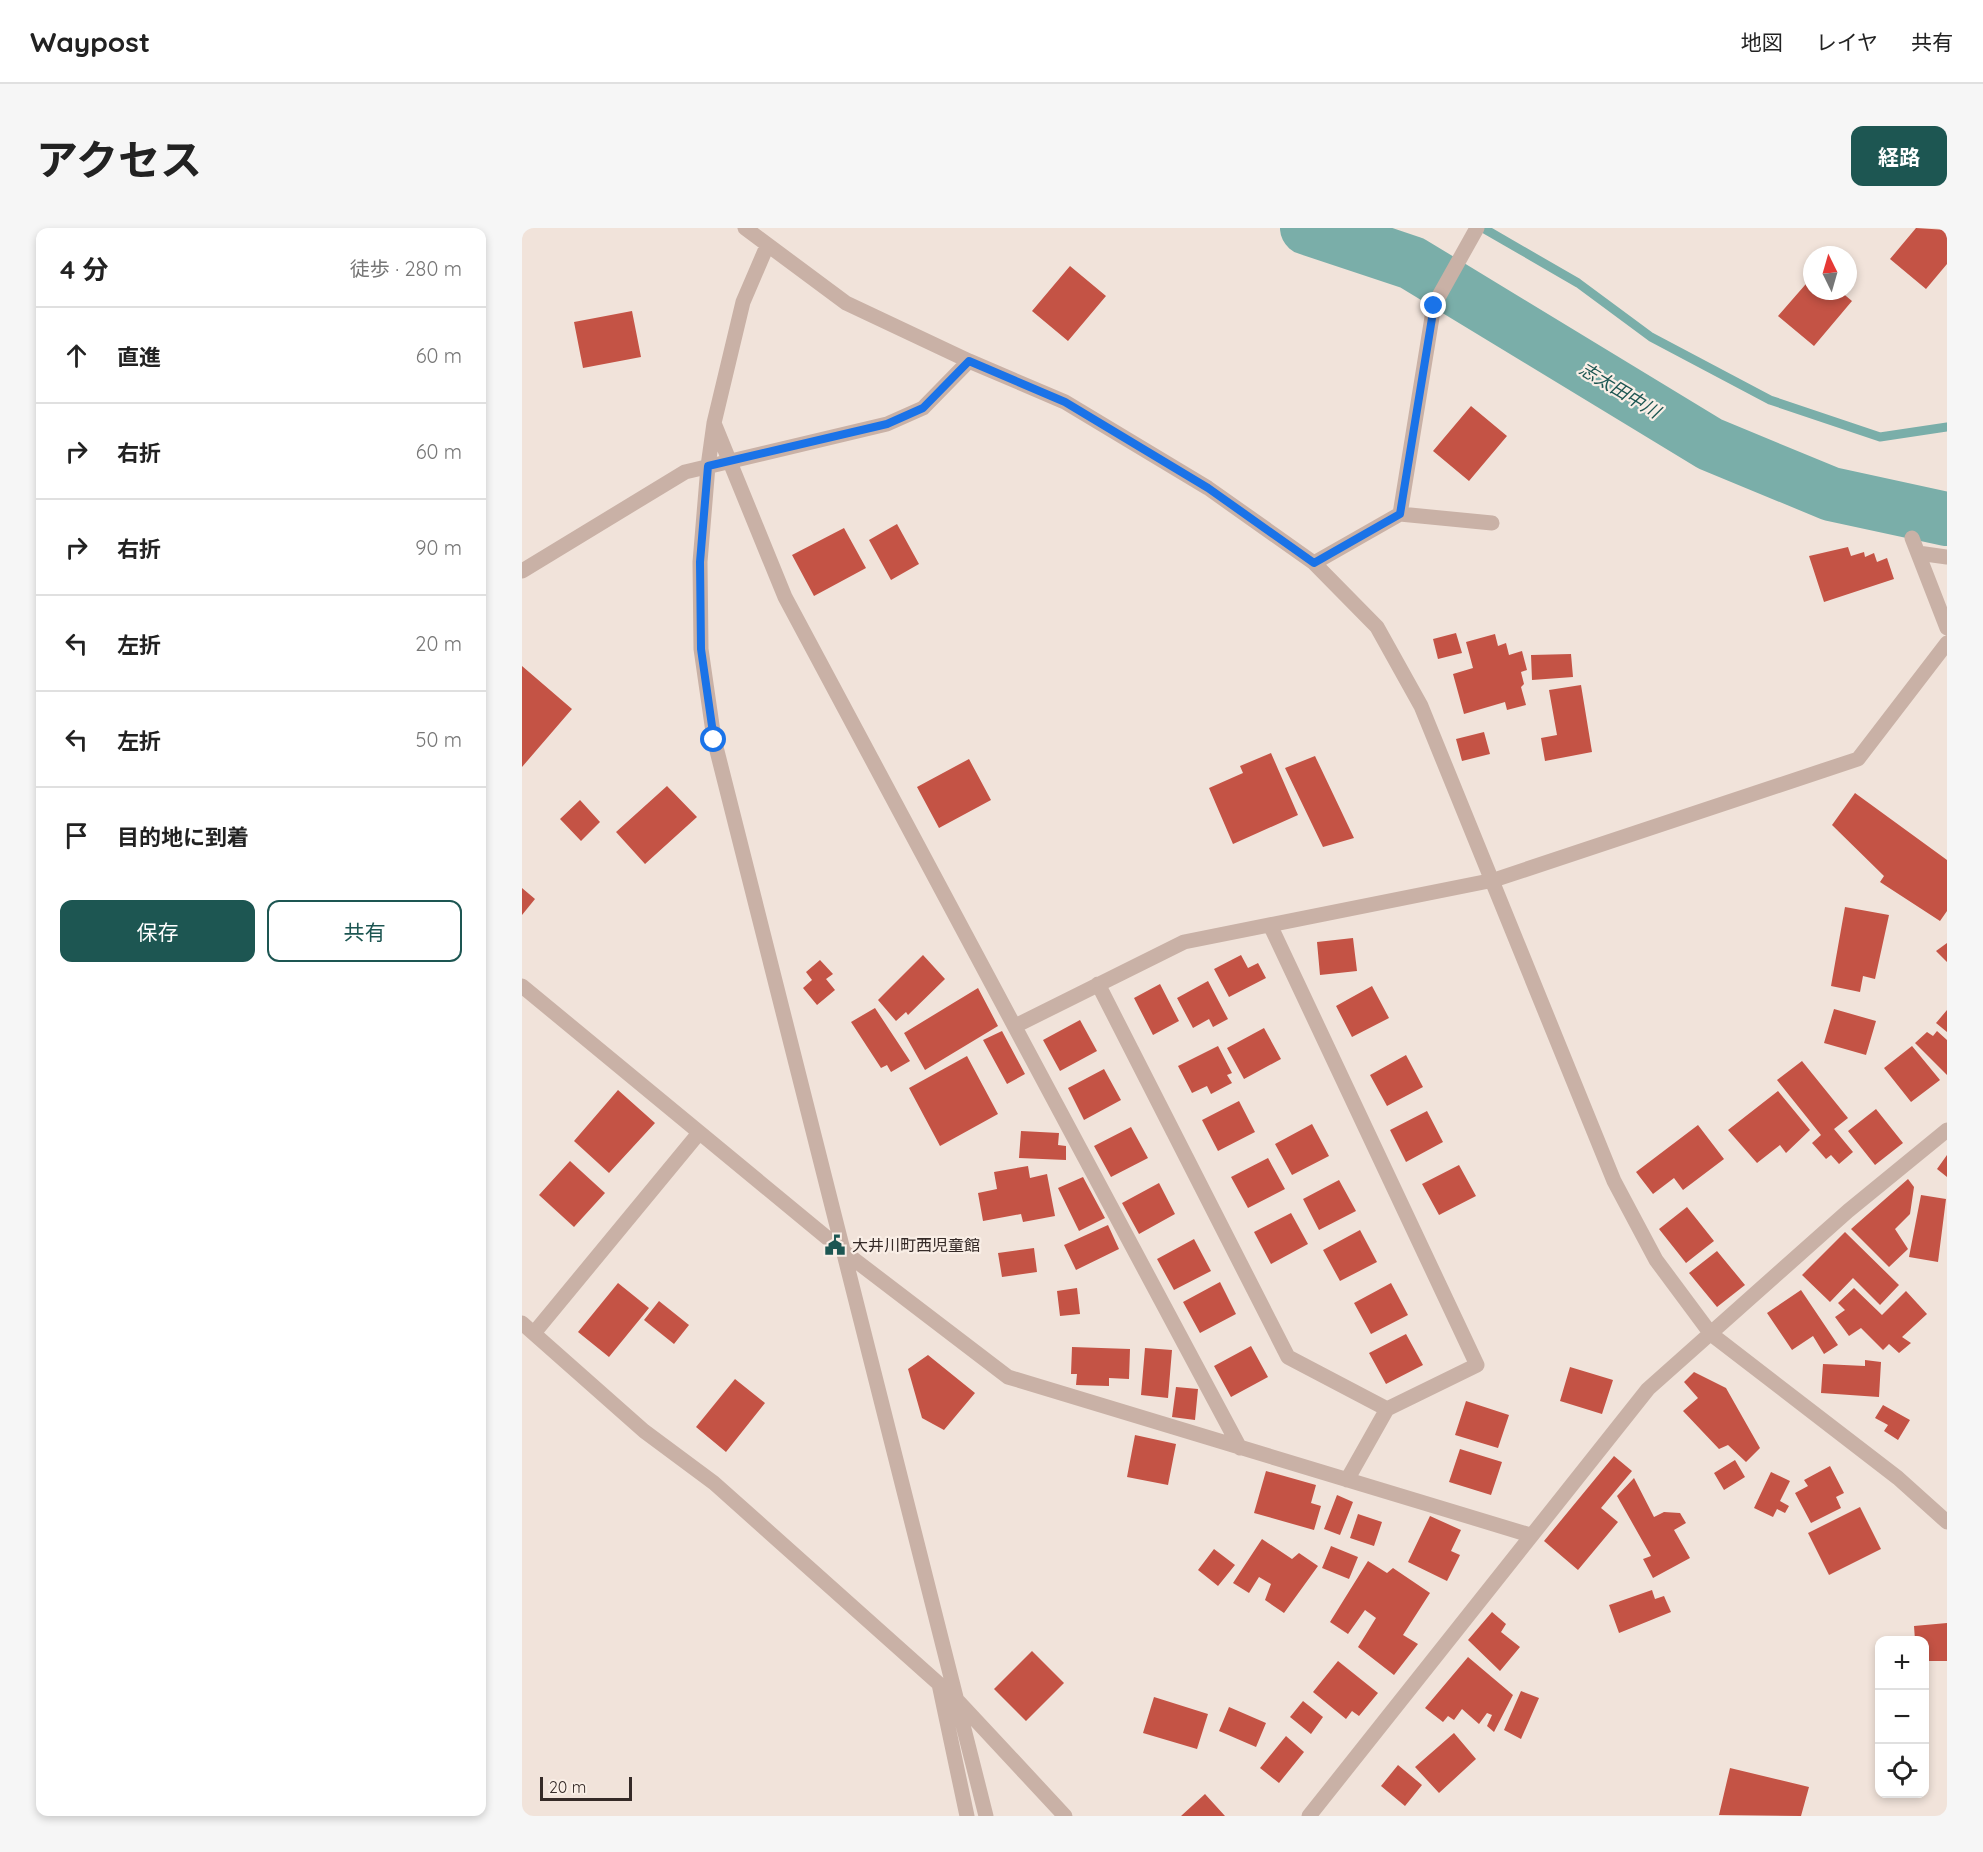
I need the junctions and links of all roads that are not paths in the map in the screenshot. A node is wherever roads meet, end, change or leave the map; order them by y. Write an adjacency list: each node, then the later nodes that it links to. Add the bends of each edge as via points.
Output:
1 (745, 228): 3 (street)
2 (1474, 234): 8 (street, via 1434,306)
3 (763, 243): 4 (street, via 846,303); 5 (street, via 743,303)
4 (969, 361): 6 (street, via 923,408 887,424); 13 (street, via 1065,402 1208,488)
5 (714, 423): 6 (street); 7 (street)
6 (729, 462): 7 (street); 21 (street, via 785,597)
7 (708, 466): 14 (street, via 685,472); 24 (street, via 700,562 701,649 714,740)
8 (1400, 514): 9 (street); 13 (street)
9 (1492, 523)
10 (1912, 538): 11 (street)
11 (1918, 554): 12 (street); 15 (street)
12 (1947, 557)
13 (1314, 563): 17 (street, via 1377,627 1421,706)
14 (522, 571)
15 (1947, 628)
16 (1947, 643): 17 (street, via 1858,759)
17 (1494, 880): 18 (street); 26 (street, via 1614,1181 1656,1260)
18 (1271, 927): 19 (street, via 1184,942); 27 (street, via 1477,1365)
19 (1098, 984): 21 (street); 27 (street, via 1288,1357)
20 (522, 986): 23 (street)
21 (1015, 1026): 28 (street)
22 (1947, 1130): 26 (street, via 1848,1211)
23 (699, 1132): 24 (street); 25 (street)
24 (843, 1251): 28 (street, via 1008,1377); 33 (street)
25 (528, 1328): 32 (street, via 644,1431 714,1484)
26 (1711, 1334): 30 (street, via 1898,1478); 31 (street, via 1648,1389)
27 (1387, 1409): 29 (street)
28 (1240, 1448): 29 (street)
29 (1347, 1480): 31 (street)
30 (1947, 1522)
31 (1530, 1535): 37 (street)
32 (939, 1684): 33 (street); 34 (street)
33 (957, 1700): 35 (street); 36 (street)
34 (967, 1816)
35 (986, 1816)
36 (1065, 1816)
37 (1309, 1816)

